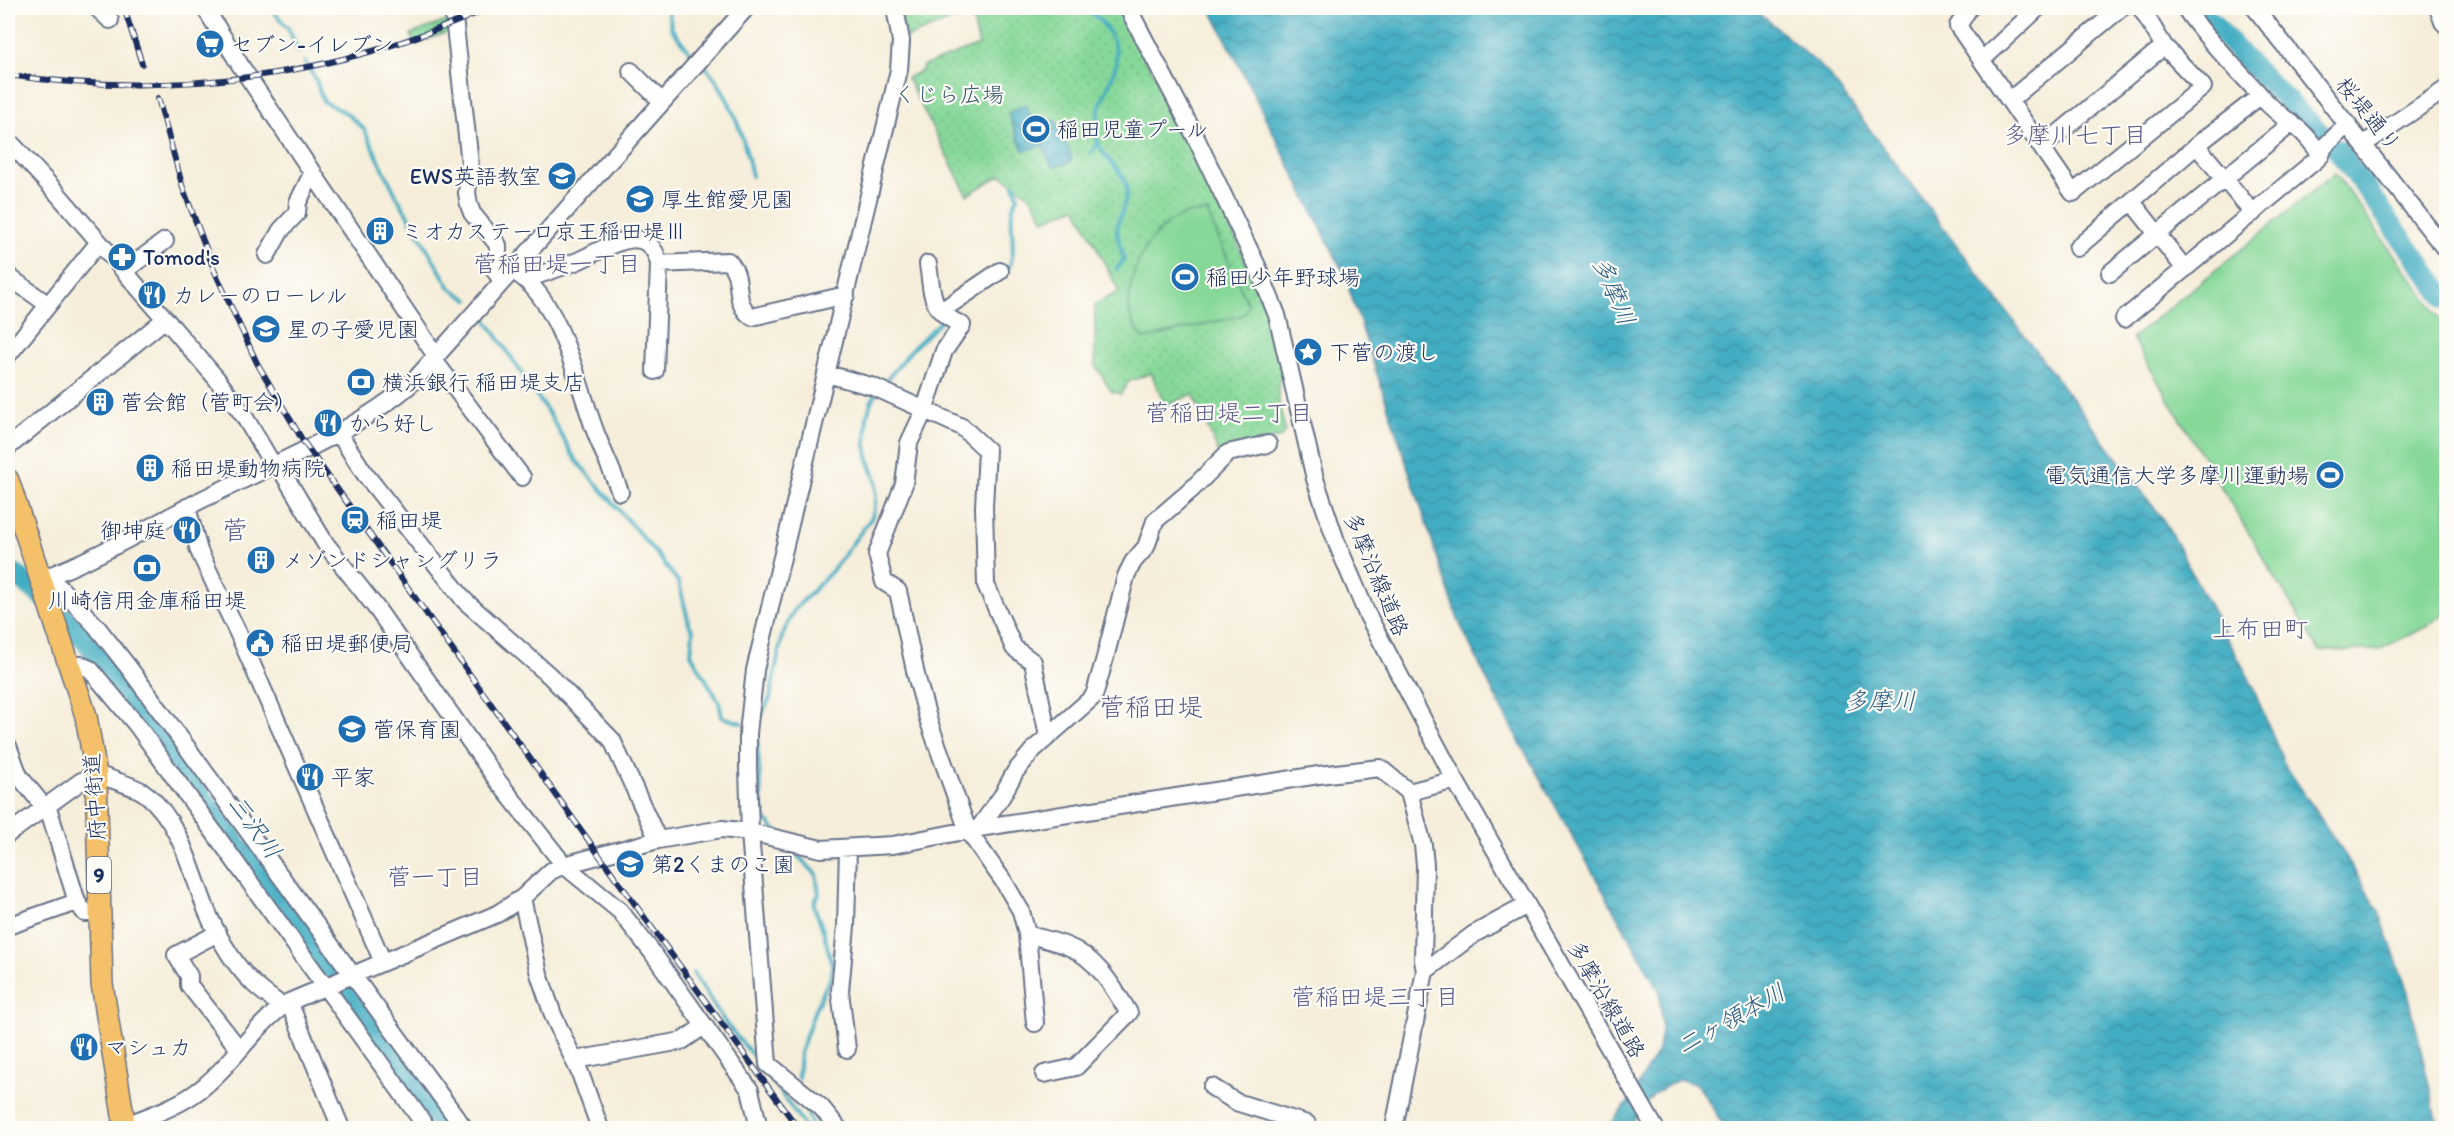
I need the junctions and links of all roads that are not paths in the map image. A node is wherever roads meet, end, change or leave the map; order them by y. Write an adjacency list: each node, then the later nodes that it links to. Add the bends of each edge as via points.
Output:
1 (97, 8): 14 (street)
2 (205, 8): 30 (street)
3 (453, 8): 46 (street, via 470,164 469,205 498,245 494,269)
4 (746, 8): 22 (street)
5 (895, 8): 49 (street, via 901,41 899,70)
6 (1128, 8): 72 (street, 多摩沿線道路, via 1258,268 1277,315 1315,479 1336,542 1367,614)
7 (1970, 8): 17 (street, via 1958,26)
8 (2038, 8): 17 (street)
9 (2121, 8): 21 (street)
10 (2141, 8): 16 (street)
11 (2185, 8): 20 (street)
12 (2255, 8): 24 (street, 桜堤通り)
13 (2438, 8): 15 (street)
14 (110, 20)
15 (2446, 25)
16 (2164, 46): 28 (street); 28 (street, via 2203,87 2073,193)
17 (1982, 60): 21 (street)
18 (631, 71): 22 (street)
19 (2446, 89): 26 (street)
20 (2260, 96): 23 (street); 27 (street)
21 (2010, 100): 28 (street)
22 (662, 102): 46 (street)
23 (2292, 123): 29 (street); 31 (street)
24 (2348, 124): 26 (street, 桜堤通り); 29 (street)
25 (8, 140): 36 (street)
26 (2364, 144): 38 (street, 桜堤通り)
27 (2197, 146): 31 (street); 32 (street)
28 (2042, 147)
29 (2321, 155): 33 (street)
30 (313, 172): 39 (street, via 298,202 297,213 280,230); 55 (street)
31 (2225, 180): 33 (street); 34 (street)
32 (2132, 202): 34 (street); 37 (street)
33 (2253, 213): 42 (street)
34 (2157, 234): 42 (street); 45 (street)
35 (165, 241): 43 (street)
36 (99, 242): 43 (street); 50 (street)
37 (2077, 248)
38 (2446, 250)
39 (267, 255)
40 (659, 264): 48 (street, via 647,242 625,239); 49 (street, via 728,261 738,274 742,307 752,317); 56 (street)
41 (928, 264): 51 (street, via 934,304)
42 (2185, 269): 53 (street)
43 (124, 271): 52 (street)
44 (1000, 271): 51 (street)
45 (2110, 273)
46 (507, 275): 48 (street); 55 (street)
47 (8, 276): 50 (street)
48 (526, 279): 65 (street, via 556,322)
49 (846, 295): 57 (street)
50 (47, 304): 54 (street)
51 (945, 315): 58 (street, via 962,325 945,351)
52 (164, 320): 61 (street); 62 (street, via 216,378)
53 (2124, 320)
54 (8, 355)
55 (434, 358): 59 (street, via 401,393); 63 (street)
56 (655, 371)
57 (827, 374): 58 (street, via 879,390); 76 (street, via 755,670 748,733)
58 (924, 411): 69 (street, via 962,427 987,450 986,585 1014,648 1033,662); 75 (street, via 909,443 904,484 877,554 884,582 898,591 927,713)
59 (338, 432): 62 (street); 78 (street, via 365,474 465,601 550,676 612,740)
60 (1268, 444): 69 (street, via 1228,453 1155,521 1146,547 1126,576 1094,696)
61 (8, 447)
62 (275, 464): 66 (street); 80 (street, via 325,543 497,780)
63 (522, 477)
64 (8, 480): 67 (main road, 9)
65 (620, 492)
66 (187, 507): 67 (street); 88 (street, via 199,551)
67 (46, 578): 68 (main road, 府中街道 / 9, via 53,619); 90 (street, via 96,626 129,668)
68 (69, 665): 71 (main road, 府中街道 / 9, via 86,716); 91 (street, via 90,669 136,724)
69 (1048, 736): 75 (street, via 1015,772 1002,796)
70 (8, 746): 74 (street, via 19,776)
71 (96, 774): 74 (street); 84 (main road, 府中街道 / 9); 86 (street, via 146,794 167,819 186,853)
72 (1455, 780): 73 (street); 83 (street, 多摩沿線道路)
73 (1408, 792): 75 (street, via 1380,768); 89 (street, via 1425,865)
74 (44, 807): 77 (street); 82 (street, via 50,814)
75 (973, 830): 79 (street, via 893,845); 87 (street, via 1021,911)
76 (750, 832): 78 (street, via 722,829); 79 (street, via 820,849); 106 (street, via 768,1064 821,1107)
77 (8, 834)
78 (658, 840): 80 (street)
79 (848, 848): 96 (street, via 846,926 834,968)
80 (564, 865): 81 (street, via 551,871); 94 (street, via 620,911)
81 (522, 898): 88 (street, via 497,914); 97 (street, via 539,974 553,1016)
82 (77, 902): 84 (street, via 85,913); 85 (street)
83 (1527, 905): 89 (street, via 1474,934); 109 (street, 多摩沿線道路)
84 (100, 913): 100 (main road, 府中街道 / 9, via 102,984)
85 (8, 926)
86 (218, 933): 92 (street, via 253,983); 95 (street, via 176,955 189,976 189,985)
87 (1027, 934): 93 (street); 98 (street, via 1081,954 1105,976 1129,1013 1076,1067)
88 (383, 962): 90 (street)
89 (1425, 971): 108 (street)
90 (352, 975): 91 (street); 103 (street)
91 (325, 987): 92 (street); 102 (street)
92 (285, 1004): 95 (street); 101 (street)
93 (1035, 1023)
94 (704, 1026): 97 (street, via 682,1041); 105 (street, via 750,1090)
95 (239, 1048): 100 (street, via 189,1097)
96 (847, 1049)
97 (575, 1060): 104 (street)
98 (1044, 1074)
99 (1212, 1087): 107 (street, via 1236,1102 1307,1124)
100 (123, 1128)
101 (341, 1128)
102 (427, 1128)
103 (464, 1128)
104 (600, 1128)
105 (759, 1128)
106 (838, 1128)
107 (1308, 1128)
108 (1394, 1128)
109 (1655, 1128)

